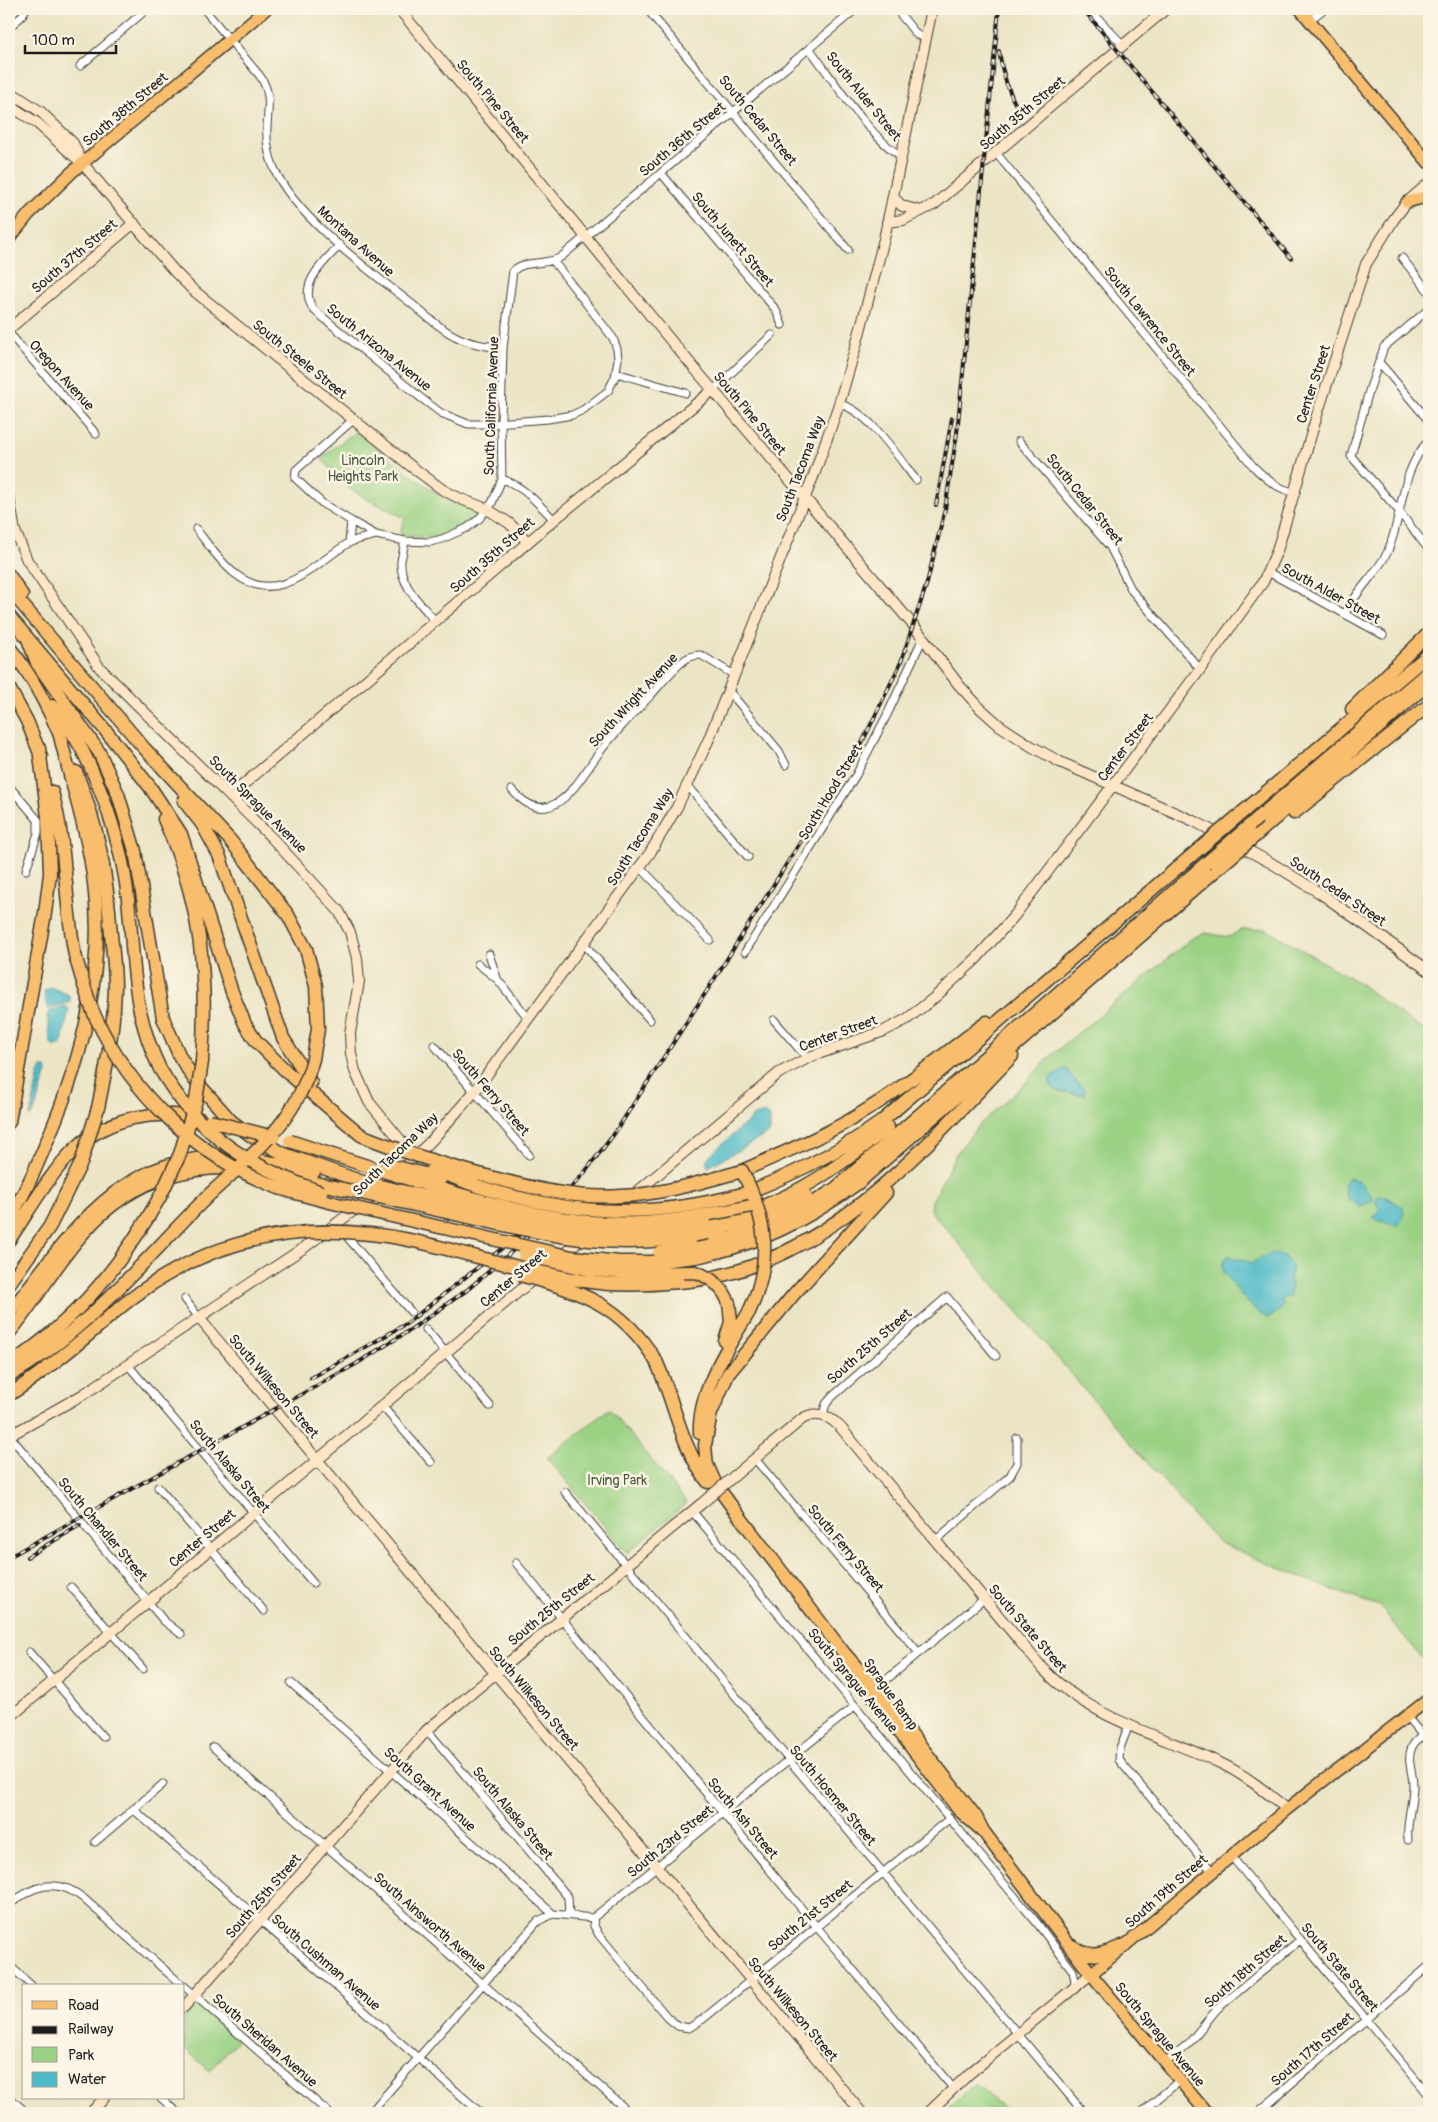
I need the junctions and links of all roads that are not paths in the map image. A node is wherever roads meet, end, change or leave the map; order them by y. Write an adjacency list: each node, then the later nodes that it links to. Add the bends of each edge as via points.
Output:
1 (147, 9): 20 (street)
2 (204, 9): 17 (street)
3 (266, 9): 17 (main road, South 38th Street)
4 (399, 9): 38 (main road, South Pine Street)
5 (647, 9): 23 (street, South Cedar Street)
6 (856, 9): 19 (street, South 36th Street)
7 (896, 9): 16 (street, via 917,35)
8 (932, 9): 16 (main road, South Tacoma Way)
9 (1089, 9): 18 (street)
10 (1166, 9): 18 (main road, South 35th Street)
11 (1300, 9): 14 (main road)
12 (1324, 9): 14 (street)
13 (28, 10): 15 (street)
14 (1310, 20): 24 (main road)
15 (9, 28)
16 (926, 38): 27 (main road, South Tacoma Way)
17 (230, 40): 29 (main road, South 38th Street); 40 (street, Montana Avenue, via 260,76 268,93 268,149 277,174 294,201)
18 (1123, 45): 26 (main road, South 35th Street)
19 (809, 48): 23 (street, South 36th Street); 27 (street, South Alder Street, via 872,130)
20 (80, 66)
21 (9, 92): 29 (main road, South Steele Street, via 41,112 74,143)
22 (9, 105): 29 (main road, South Steele Street, via 37,123)
23 (734, 112): 30 (street, South 36th Street); 41 (street, South Cedar Street)
24 (1416, 148): 25 (main road); 28 (main road)
25 (1429, 152)
26 (996, 153): 35 (main road, South 35th Street, via 935,204); 63 (street, South Lawrence Street, via 1253,466 1269,481)
27 (901, 156): 32 (main road, South Tacoma Way)
28 (1429, 163)
29 (82, 164): 37 (main road, South Steele Street); 39 (main road, South 38th Street, via 29,214)
30 (661, 173): 38 (street, South 36th Street); 46 (street, South Junett Street, via 776,310)
31 (1429, 183): 34 (main road, Center Street)
32 (893, 196): 35 (main road, via 902,206); 36 (main road, South Tacoma Way)
33 (1429, 196): 34 (main road)
34 (1408, 202): 63 (main road, Center Street, via 1382,234 1366,264)
35 (921, 211): 36 (main road, South 35th Street, via 903,220)
36 (887, 222): 54 (main road, South Tacoma Way)
37 (134, 223): 47 (main road, South 37th Street); 55 (main road, South Steele Street, via 182,280)
38 (586, 236): 43 (street, South 36th Street); 52 (main road, South Pine Street)
39 (9, 239)
40 (340, 245): 49 (street, Montana Avenue, via 454,336); 56 (street, South Arizona Avenue, via 310,281 310,302 318,314 441,413 468,424)
41 (848, 250)
42 (1402, 258): 44 (street)
43 (554, 262): 49 (street, South California Avenue, via 514,269); 51 (street, via 613,338 618,349)
44 (1429, 292)
45 (1429, 309): 50 (street, via 1384,347)
46 (782, 325)
47 (9, 331): 58 (street, Oregon Avenue)
48 (772, 335): 52 (street, South 35th Street)
49 (502, 348): 56 (street, South California Avenue)
50 (1379, 362): 57 (street); 67 (street, via 1351,456)
51 (616, 373): 53 (street); 56 (street, South Arizona Avenue, via 608,391 583,410 562,417)
52 (713, 390): 65 (main road, South Pine Street); 68 (main road, South 35th Street)
53 (686, 392)
54 (839, 404): 62 (street, via 851,407 867,420); 65 (main road, South Tacoma Way)
55 (353, 420): 66 (main road, South Steele Street, via 444,490); 69 (street, via 299,466 294,476 323,504)
56 (501, 422): 61 (street, South California Avenue)
57 (1429, 422)
58 (96, 434)
59 (1429, 440): 67 (street, via 1411,466)
60 (1019, 441): 89 (street, South Cedar Street, via 1110,547 1132,591)
61 (502, 479): 66 (street, South California Avenue); 68 (street, via 539,504)
62 (916, 480)
63 (1294, 492): 76 (main road, Center Street)
64 (9, 498): 107 (main road, South Sprague Avenue, via 22,552 88,652 114,682)
65 (804, 498): 84 (main road, South Pine Street); 91 (main road, South Tacoma Way)
66 (487, 509): 72 (street, South California Avenue, via 473,524 457,534 430,542); 73 (main road, South Steele Street, via 510,523)
67 (1398, 510): 75 (street); 79 (street, via 1388,551)
68 (554, 520): 73 (main road, South 35th Street)
69 (351, 521): 71 (street); 74 (street)
70 (196, 529): 74 (street, via 231,571 258,585 295,580)
71 (376, 535): 72 (street, South California Avenue); 74 (street)
72 (406, 542): 81 (street, via 401,560 403,578)
73 (528, 542): 81 (main road, South 35th Street)
74 (349, 543)
75 (1429, 550)
76 (1268, 572): 79 (street, South Alder Street); 89 (main road, Center Street)
77 (9, 575): 88 (highway)
78 (9, 589): 88 (highway)
79 (1344, 614): 83 (street, South Alder Street)
80 (9, 616): 85 (highway)
81 (436, 622): 107 (main road, South 35th Street)
82 (1429, 632): 98 (highway, via 1333,727)
83 (1382, 635)
84 (923, 638): 104 (main road, South Pine Street, via 976,705 999,725 1046,754); 116 (street, South Hood Street, via 856,775)
85 (28, 639): 105 (highway); 139 (highway, via 37,663 99,752 118,794 136,851 163,1018 180,1057 220,1110 253,1137 290,1156)
86 (9, 648): 95 (highway)
87 (1429, 654): 98 (highway)
88 (69, 660): 100 (highway)
89 (1200, 669): 104 (main road, Center Street)
90 (1429, 671): 108 (highway)
91 (734, 675): 94 (main road, South Tacoma Way); 106 (street, South Wright Avenue, via 701,655 690,657 609,740 577,786 563,799 550,806 537,807 524,802)
92 (1429, 684): 108 (highway)
93 (9, 688): 99 (highway)
94 (728, 690): 101 (street, via 779,751); 103 (main road, South Tacoma Way)
95 (40, 693): 97 (highway); 148 (highway, bridge, via 58,712 95,777 112,823 126,883 139,1012 160,1069 182,1103 201,1124 232,1150 261,1167 325,1194 573,1250)
96 (1429, 705): 108 (highway, via 1294,813)
97 (59, 732): 142 (highway, via 81,813 94,885 97,939 93,989 86,1028 66,1094 39,1161); 149 (highway, bridge, via 85,795 103,856 115,988 109,1055 98,1108 81,1163 50,1226)
98 (1319, 747): 121 (highway, bridge)
99 (39, 748): 133 (highway, via 50,874); 145 (highway, bridge, via 58,816 69,927 75,955 94,1014 114,1053 145,1094 196,1142 228,1163 279,1187)
100 (144, 748): 131 (highway, via 202,824 219,855 284,1038); 160 (highway, bridge, via 230,840 288,915 299,935 310,959 318,1001 313,1059 302,1092 265,1143 94,1312 53,1347)
101 (786, 766)
102 (9, 786): 113 (street, via 38,820 38,833)
103 (688, 786): 110 (street); 111 (main road, South Tacoma Way)
104 (1113, 786): 109 (main road, South Pine Street); 127 (main road, Center Street, via 1015,915 977,958 934,998 884,1031)
105 (150, 787): 131 (highway, via 180,834 245,1024 273,1059); 158 (highway, bridge, via 175,846 201,938 205,995 202,1062 196,1100 180,1154 141,1229 76,1312 50,1336)
106 (512, 790)
107 (230, 796): 137 (main road, South Sprague Avenue, via 323,892 346,923 355,948 359,975 350,1033 355,1071 369,1102)
108 (1267, 822): 112 (highway, bridge); 112 (highway, bridge, via 1255,836)
109 (1228, 839): 119 (main road, South Cedar Street, via 1323,895)
110 (748, 857)
111 (640, 867): 114 (street); 115 (main road, South Tacoma Way)
112 (1210, 867): 125 (highway); 130 (highway)
113 (26, 870)
114 (710, 940)
115 (584, 944): 122 (main road, South Tacoma Way); 123 (street)
116 (746, 952)
117 (489, 954): 120 (street)
118 (478, 964): 120 (street)
119 (1427, 966)
120 (497, 979): 122 (street)
121 (1019, 1004): 128 (highway); 138 (highway, via 990,1019 900,1087 837,1127)
122 (529, 1019): 129 (main road, South Tacoma Way)
123 (650, 1020)
124 (774, 1020): 127 (street)
125 (1044, 1021): 132 (highway); 148 (highway, via 858,1184 822,1209 745,1244)
126 (434, 1045): 129 (street, South Ferry Street)
127 (807, 1058): 156 (main road, Center Street, via 779,1073)
128 (930, 1081): 140 (highway, bridge, via 846,1146 795,1173 746,1193 688,1207 599,1212 546,1204); 144 (highway, via 901,1116 819,1179)
129 (475, 1091): 136 (street, South Ferry Street); 137 (main road, South Tacoma Way)
130 (938, 1096): 144 (highway, via 846,1172 811,1194 772,1213); 148 (highway, via 860,1169 816,1203 759,1230)
131 (317, 1097): 134 (highway)
132 (966, 1104): 147 (highway, bridge, via 876,1193 823,1231 790,1249 721,1275 678,1282 584,1282); 171 (highway, via 794,1294 728,1374 711,1412 705,1445)
133 (9, 1122)
134 (361, 1135): 138 (highway, bridge, via 440,1164 566,1194 619,1197 655,1193); 140 (highway, bridge, via 392,1155)
135 (290, 1140): 140 (highway, bridge); 141 (highway, bridge, via 469,1198 572,1220 644,1223 694,1218); 146 (highway, bridge, via 182,1115 143,1115 111,1125 92,1135 67,1157)
136 (528, 1154)
137 (414, 1156): 143 (main road, South Tacoma Way, via 376,1194)
138 (742, 1170): 141 (highway, bridge)
139 (363, 1182): 144 (highway, bridge, via 564,1229 645,1233); 152 (highway, via 238,1158 197,1160 158,1170 120,1189 87,1215)
140 (481, 1187)
141 (756, 1205): 165 (highway, bridge, via 766,1245 760,1288 707,1389)
142 (9, 1219)
143 (337, 1224): 151 (street); 153 (main road, South Tacoma Way)
144 (706, 1229): 155 (highway, bridge, via 678,1239 588,1241 544,1235 264,1172 225,1167 193,1170 152,1182 119,1201 84,1231)
145 (448, 1230): 148 (highway, bridge, via 595,1260 651,1262); 165 (highway, bridge, via 462,1237 573,1268 631,1273 696,1272 705,1275 721,1287 732,1317 703,1387 699,1403)
146 (9, 1240)
147 (447, 1250): 161 (highway, bridge, via 372,1234 319,1231 289,1233 229,1246 190,1261 148,1287 44,1371); 174 (highway, bridge, via 501,1270 563,1287 590,1298 626,1322 656,1361 697,1466 711,1486)
148 (695, 1253)
149 (9, 1284)
150 (185, 1299): 153 (street, South Wilkeson Street)
151 (411, 1312)
152 (9, 1313)
153 (199, 1318): 159 (main road, South Tacoma Way); 169 (main road, South Wilkeson Street)
154 (426, 1329): 156 (street)
155 (9, 1333)
156 (446, 1353): 162 (main road, Center Street); 163 (street)
157 (996, 1356): 164 (street, South 25th Street, via 947,1297 832,1397 826,1404)
158 (9, 1365)
159 (128, 1365): 166 (main road, South Tacoma Way); 176 (street, South Alaska Street)
160 (9, 1376)
161 (9, 1395)
162 (382, 1406): 169 (main road, Center Street); 170 (street)
163 (490, 1406)
164 (824, 1415): 168 (main road, South 25th Street, via 809,1415 802,1419); 177 (main road, South State Street, via 841,1428)
165 (701, 1418): 171 (highway, via 700,1439)
166 (9, 1436): 184 (street, South Chandler Street)
167 (1016, 1438): 177 (street, via 1017,1463 1010,1476)
168 (755, 1459): 175 (main road, South 25th Street, bridge); 190 (street, South Ferry Street)
169 (318, 1460): 176 (main road, Center Street); 192 (main road, South Wilkeson Street)
170 (431, 1462)
171 (707, 1467): 174 (highway)
172 (158, 1487): 178 (street)
173 (565, 1492): 180 (street, South Hosmer Street)
174 (730, 1504): 227 (highway, Sprague Ramp, via 844,1654 884,1699 964,1801)
175 (692, 1511): 180 (main road, South 25th Street); 197 (street, South Sprague Avenue)
176 (254, 1513): 178 (main road, Center Street); 181 (street, South Alaska Street)
177 (935, 1541): 183 (main road, South State Street)
178 (211, 1549): 184 (main road, Center Street); 185 (street)
179 (516, 1563): 186 (street, South Ash Street)
180 (626, 1566): 186 (main road, South 25th Street); 206 (street, South Hosmer Street)
181 (313, 1583)
182 (72, 1587): 187 (street)
183 (984, 1599): 190 (street); 200 (main road, South State Street, via 1059,1685 1091,1707)
184 (148, 1602): 187 (main road, Center Street); 188 (street, South Chandler Street, via 167,1624)
185 (264, 1611)
186 (562, 1618): 192 (main road, South 25th Street); 211 (street, South Ash Street)
187 (111, 1633): 191 (street); 194 (main road, Center Street)
188 (181, 1634)
189 (29, 1652): 194 (street)
190 (919, 1653): 193 (street)
191 (142, 1669)
192 (495, 1673): 201 (main road, South 25th Street); 217 (main road, South Wilkeson Street)
193 (886, 1680)
194 (53, 1681): 199 (main road, Center Street); 203 (street)
195 (291, 1683): 207 (street, South Grant Avenue)
196 (1429, 1699): 198 (main road, South 19th Street)
197 (855, 1706): 206 (street, South 23rd Street); 212 (street, South Sprague Avenue)
198 (1406, 1716): 202 (street); 210 (main road, South 19th Street)
199 (9, 1718)
200 (1129, 1725): 210 (main road, South State Street, via 1236,1771); 218 (street, via 1119,1760)
201 (427, 1730): 207 (main road, South 25th Street); 222 (street, South Alaska Street, via 568,1897)
202 (1422, 1735): 204 (street); 213 (street, via 1411,1750 1409,1765 1413,1786)
203 (103, 1737)
204 (1429, 1743)
205 (213, 1748): 215 (street, South Ainsworth Avenue)
206 (789, 1761): 211 (street, South 23rd Street); 219 (street, South Hosmer Street)
207 (391, 1770): 215 (main road, South 25th Street); 221 (street, South Grant Avenue)
208 (163, 1784): 209 (street)
209 (133, 1809): 214 (street); 224 (street, South Cushman Avenue)
210 (1287, 1809): 216 (main road, South 19th Street)
211 (723, 1814): 217 (street, South 23rd Street); 225 (street, South Ash Street)
212 (949, 1818): 219 (street, South 21st Street); 237 (street, South Sprague Avenue, via 1073,1972 1075,1981)
213 (1408, 1840)
214 (95, 1842)
215 (324, 1846): 224 (main road, South 25th Street); 235 (street, South Ainsworth Avenue)
216 (1231, 1856): 218 (main road, South 19th Street); 226 (street, South State Street)
217 (658, 1868): 223 (street, South 23rd Street); 232 (main road, South Wilkeson Street)
218 (1212, 1871): 228 (main road, South 19th Street)
219 (882, 1873): 225 (street, South 21st Street); 241 (street, South Hosmer Street)
220 (9, 1905): 234 (street, South Sheridan Avenue, via 31,1891 50,1885 75,1892)
221 (553, 1914): 222 (street); 235 (street, via 534,1925)
222 (569, 1915): 223 (street)
223 (593, 1918): 232 (street, South 21st Street, via 599,1935 678,2026 692,2027)
224 (259, 1920): 238 (main road, South 25th Street); 242 (street, South Cushman Avenue)
225 (816, 1926): 232 (street, South 21st Street); 245 (street, South Ash Street)
226 (1300, 1940): 240 (street, South State Street); 243 (street, South 18th Street, via 1217,2008 1189,2043)
227 (1066, 1942): 228 (highway, via 1094,1956); 231 (highway, Sprague Ramp)
228 (1126, 1945): 231 (main road, South 19th Street)
229 (9, 1965): 233 (street)
230 (1429, 1966): 240 (street, South 17th Street)
231 (1091, 1974): 237 (main road, South 19th Street); 243 (main road, South Sprague Avenue)
232 (751, 1980): 257 (main road, South Wilkeson Street)
233 (30, 1984)
234 (182, 1984)
235 (482, 1984): 242 (street); 256 (street, South Ainsworth Avenue)
236 (185, 1987): 238 (street, South Sheridan Avenue)
237 (1072, 1989): 241 (main road, South 19th Street)
238 (194, 1995): 239 (main road, South 25th Street); 253 (street, South Sheridan Avenue)
239 (185, 2006)
240 (1366, 2020): 246 (street, South State Street); 262 (street, South 17th Street)
241 (1018, 2034): 245 (main road, South 19th Street); 259 (street, South Hosmer Street)
242 (418, 2058): 254 (street); 255 (street, South Cushman Avenue)
243 (1164, 2064): 244 (main road, South Sprague Avenue)
244 (1179, 2081): 260 (street); 261 (main road, South Sprague Avenue)
245 (953, 2088): 258 (main road, South 19th Street)
246 (1429, 2095)
247 (9, 2098): 250 (street)
248 (102, 2100): 251 (main road)
249 (163, 2100): 252 (street)
250 (27, 2113)
251 (91, 2113)
252 (178, 2113)
253 (329, 2113)
254 (370, 2113)
255 (481, 2113)
256 (630, 2113)
257 (862, 2113)
258 (928, 2113)
259 (1084, 2113)
260 (1141, 2113)
261 (1207, 2113)
262 (1257, 2113)

